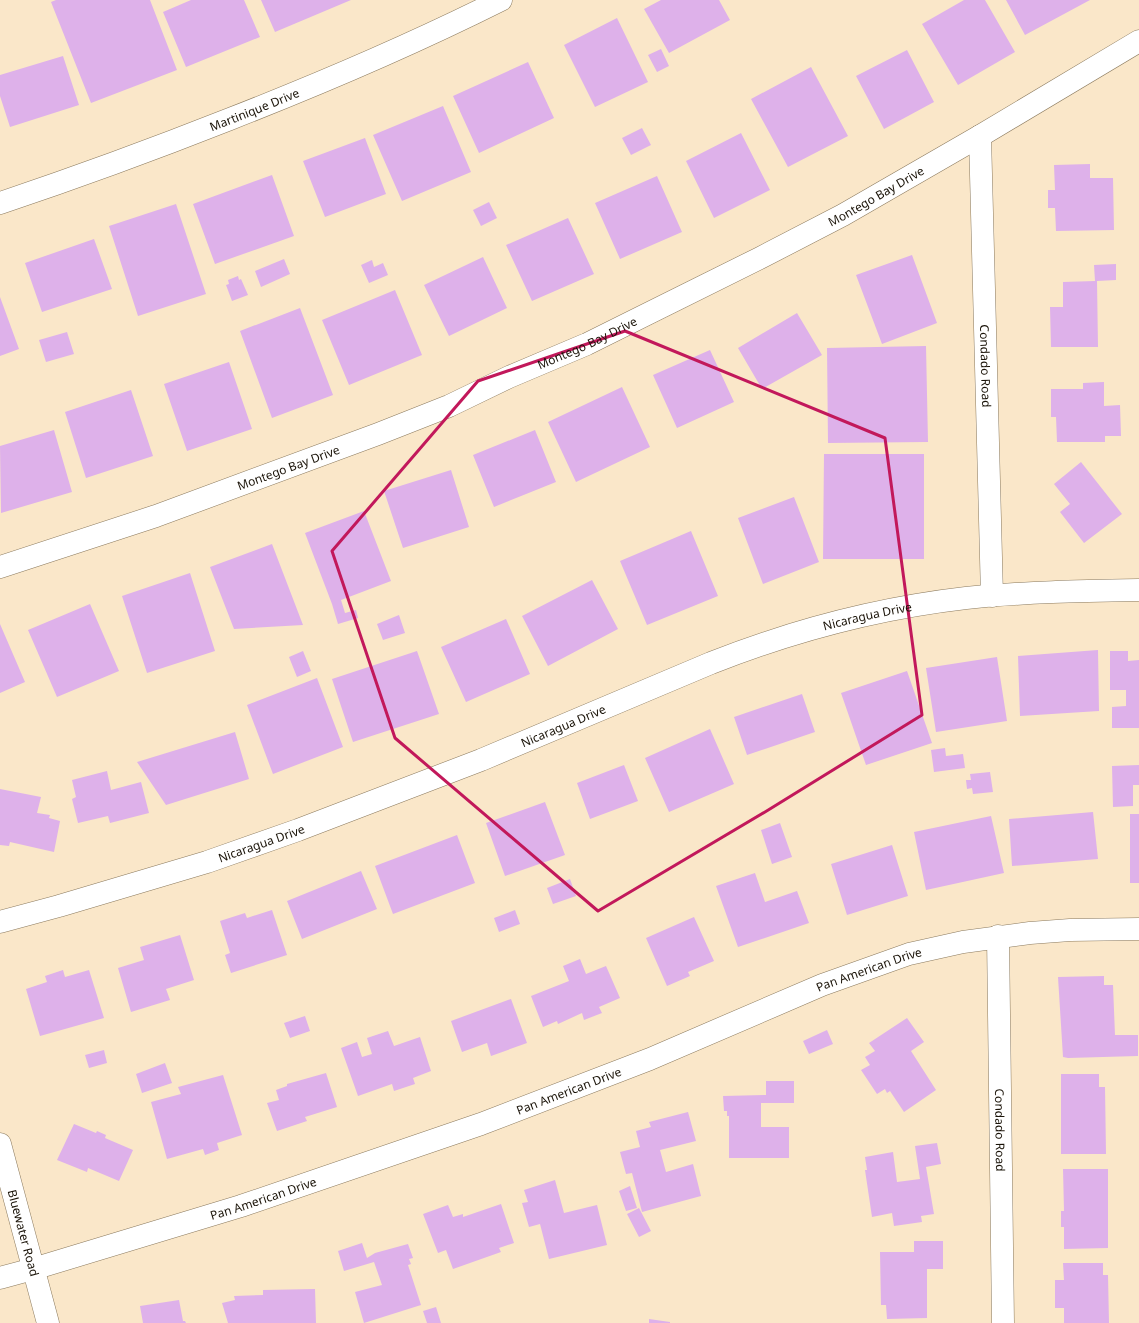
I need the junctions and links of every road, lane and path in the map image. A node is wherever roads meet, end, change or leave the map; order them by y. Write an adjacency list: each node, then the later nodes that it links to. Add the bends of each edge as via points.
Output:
1 (501, 0): 4 (street, Martinique Drive, via 296,93 151,150)
2 (1139, 41): 3 (street, Montego Bay Drive)
3 (980, 136): 5 (street, Montego Bay Drive, via 842,215 760,258 587,344 449,406 238,487); 7 (street, Condado Road)
4 (0, 203)
5 (0, 567)
6 (1139, 590): 7 (street, Nicaragua Drive, via 1062,591)
7 (992, 596): 8 (street, Nicaragua Drive, via 871,615 794,634 747,649 481,760 298,830 207,862)
8 (0, 922)
9 (1139, 929): 10 (street, Pan American Drive, via 1070,930)
10 (998, 936): 12 (street, Pan American Drive, via 931,949 881,963 822,984 650,1059 481,1124 241,1206); 15 (street, Condado Road)
11 (0, 1144): 12 (street, Bluewater Road)
12 (33, 1269): 13 (street, Pan American Drive); 14 (street, Bluewater Road)
13 (0, 1278)
14 (48, 1323)
15 (1003, 1323)

